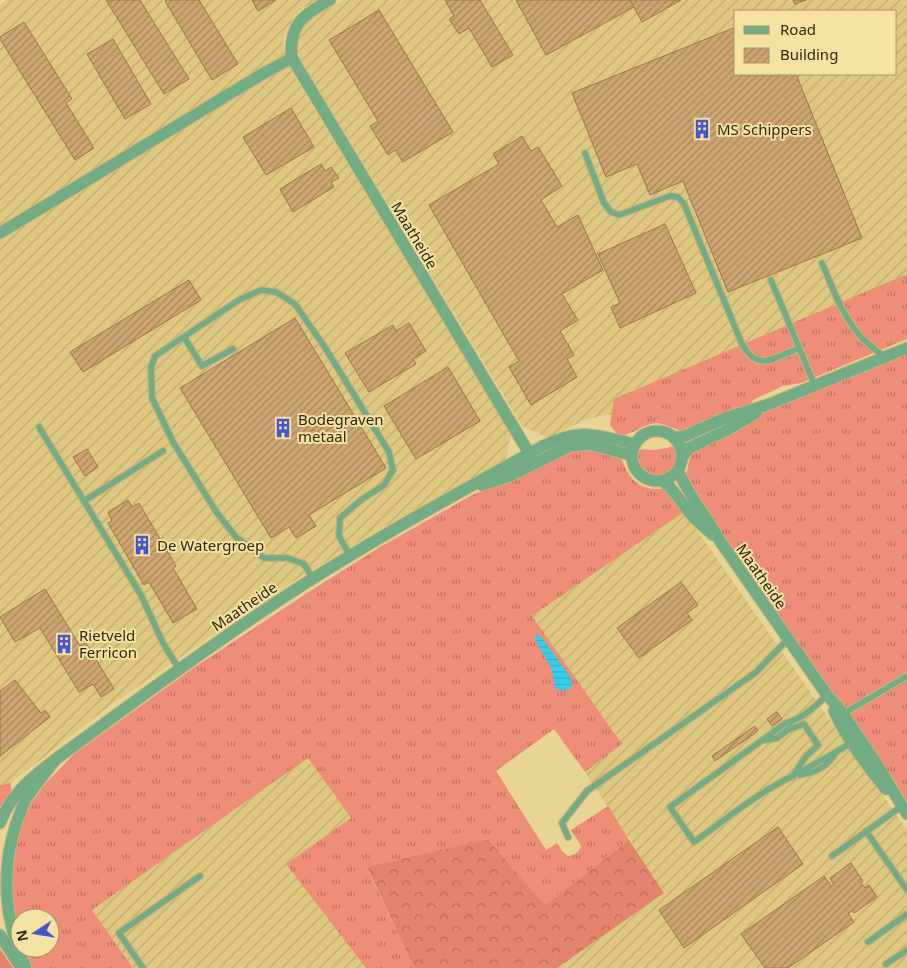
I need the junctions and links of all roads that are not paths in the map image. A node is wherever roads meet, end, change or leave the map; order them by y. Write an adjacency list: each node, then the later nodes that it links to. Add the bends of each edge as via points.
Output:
1 (330, 0): 2 (street, via 301,19 291,38)
2 (292, 58): 4 (street); 19 (street, Maatheide)
3 (585, 153): 8 (lane, via 604,203 611,212 620,215 670,196 678,197 684,204 748,355 762,362)
4 (0, 233)
5 (822, 263): 11 (lane, via 850,323)
6 (772, 280): 8 (lane)
7 (184, 337): 10 (lane, via 202,366); 24 (lane, via 239,300 261,290 276,292 295,304 389,452 393,470 384,485 340,518 339,536); 25 (lane, via 156,356 151,367 152,398 166,428 217,513 236,537 264,558 287,558 304,564)
8 (799, 348): 12 (lane)
9 (907, 348): 11 (street)
10 (233, 349)
11 (884, 357): 12 (street)
12 (815, 386): 13 (street)
13 (767, 405): 15 (street); 18 (street, via 729,429 689,448)
14 (39, 427): 22 (lane)
15 (674, 438): 16 (street, via 652,432 639,438); 18 (street)
16 (633, 450): 19 (street, Maatheide, via 589,433 560,437); 21 (street, via 632,463 636,471 650,481)
17 (163, 451): 22 (lane)
18 (682, 457): 20 (street)
19 (532, 458): 24 (street, Maatheide, via 459,493)
20 (678, 470): 21 (street); 23 (street, Maatheide, via 681,480)
21 (662, 481): 23 (street, via 694,518)
22 (84, 501): 27 (lane, via 141,595)
23 (720, 541): 26 (street, Maatheide)
24 (350, 556): 25 (street, Maatheide)
25 (313, 579): 27 (street, Maatheide)
26 (788, 639): 29 (street, Maatheide); 40 (lane, via 756,673 587,791 562,824)
27 (179, 669): 35 (street, Maatheide)
28 (907, 676): 30 (lane)
29 (827, 695): 30 (street, Maatheide); 31 (lane)
30 (840, 716): 33 (street, Maatheide)
31 (794, 721): 32 (lane); 34 (lane, via 786,723)
32 (790, 729): 34 (lane, via 777,738); 36 (lane, via 804,724 818,745)
33 (855, 740): 36 (lane, via 816,772); 37 (street, Maatheide, via 886,777)
34 (762, 741): 36 (lane, via 670,807 694,842)
35 (56, 759): 38 (street, Maatheide, via 15,794); 42 (street, Maatheide, via 26,799)
36 (792, 776)
37 (902, 807): 39 (lane)
38 (0, 823)
39 (866, 831): 41 (lane); 44 (lane)
40 (568, 837)
41 (832, 856)
42 (2, 859): 51 (street, Maatheide, via 4,910)
43 (200, 876): 52 (lane, via 119,933)
44 (907, 890)
45 (907, 914): 47 (lane)
46 (0, 935): 50 (street)
47 (868, 942)
48 (907, 950): 49 (lane)
49 (886, 964)
50 (22, 968)
51 (26, 968)
52 (143, 968)

